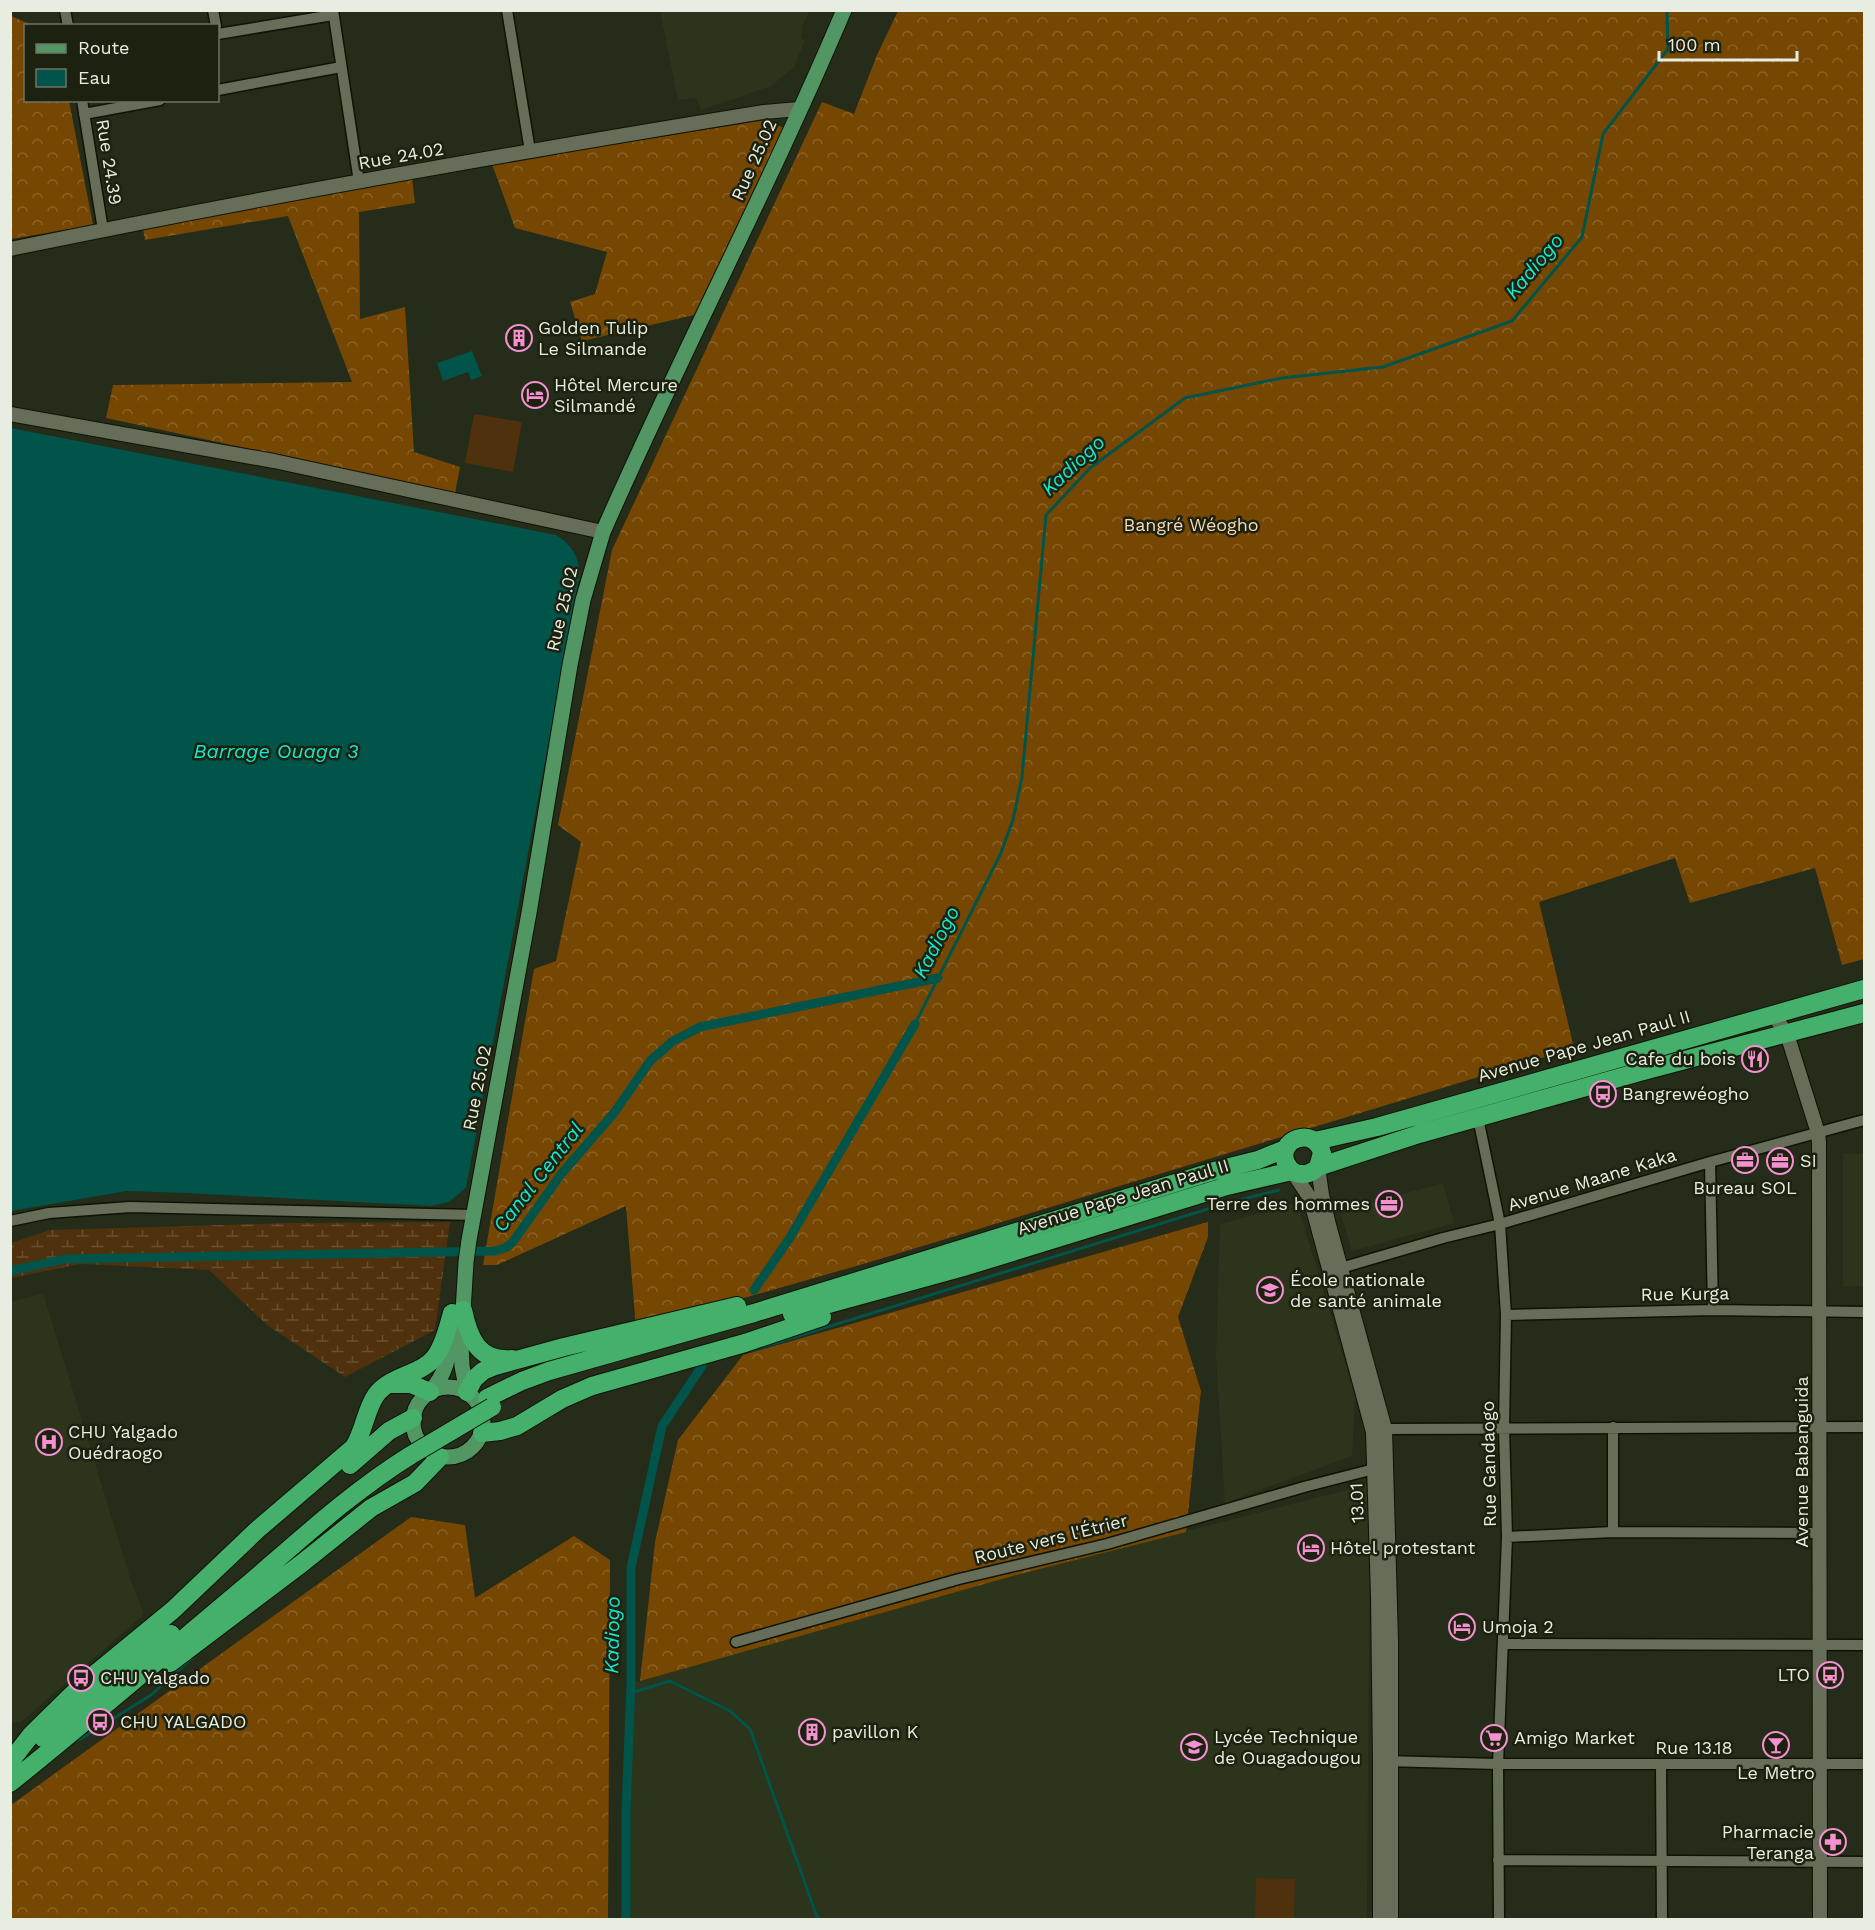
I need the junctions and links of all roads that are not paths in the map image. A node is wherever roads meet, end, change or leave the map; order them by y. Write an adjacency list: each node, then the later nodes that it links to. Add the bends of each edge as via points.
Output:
1 (284, 10): 5 (street)
2 (507, 10): 13 (street)
3 (844, 10): 11 (main road, Rue 25.02)
4 (333, 13): 5 (street); 7 (street)
5 (286, 22): 6 (street)
6 (219, 33)
7 (340, 68): 8 (street); 14 (street)
8 (219, 90)
9 (82, 102): 12 (street, Rue 24.39)
10 (149, 102): 12 (street)
11 (799, 109): 13 (street, Rue 24.02); 18 (main road, Rue 25.02)
12 (84, 114): 15 (street, Rue 24.39)
13 (530, 151): 14 (street, Rue 24.02)
14 (359, 182): 15 (street, Rue 24.02)
15 (103, 230): 16 (street, Rue 24.02)
16 (10, 249)
17 (10, 414): 18 (street, via 274,461)
18 (603, 531): 31 (main road, Rue 25.02, via 570,665)
19 (1864, 989): 21 (highway, Avenue Pape Jean Paul II)
20 (1864, 1013): 22 (highway, Avenue Pape Jean Paul II)
21 (1773, 1014): 22 (street, Avenue Babanguida); 26 (highway, Avenue Pape Jean Paul II, via 1377,1127)
22 (1787, 1034): 23 (highway, Avenue Pape Jean Paul II); 25 (street, Avenue Babanguida)
23 (1478, 1118): 29 (highway, Avenue Pape Jean Paul II); 33 (street, Rue Gandaogo)
24 (1864, 1120): 25 (street, Avenue Maane Kaka)
25 (1818, 1133): 28 (street, Avenue Maane Kaka); 39 (street, Avenue Babanguida)
26 (1315, 1141): 27 (highway, Avenue Pape Jean Paul II, via 1298,1138); 29 (highway, via 1322,1153)
27 (1286, 1149): 30 (highway, via 1285,1161); 34 (highway, Avenue Pape Jean Paul II)
28 (1710, 1162): 33 (street, Avenue Maane Kaka); 37 (street)
29 (1318, 1167): 30 (highway, Avenue Pape Jean Paul II, via 1303,1174); 36 (street, 13.01)
30 (1292, 1171): 35 (highway, Avenue Pape Jean Paul II, via 1227,1185); 36 (street, 13.01, via 1310,1198)
31 (474, 1215): 32 (street, via 130,1207 49,1213); 38 (main road, Rue 25.02)
32 (10, 1221)
33 (1500, 1224): 36 (street, Avenue Maane Kaka); 41 (street, Rue Gandaogo)
34 (965, 1247): 42 (highway); 46 (highway, via 549,1371 522,1381)
35 (967, 1266): 46 (highway, via 550,1381); 53 (highway, via 745,1343 592,1386 562,1398 517,1426)
36 (1335, 1270): 52 (street, 13.01)
37 (1713, 1310): 39 (street, Rue Kurga); 41 (street, Rue Kurga)
38 (457, 1312): 42 (highway, via 475,1346 487,1355 498,1359); 43 (highway, via 435,1357); 44 (main road, Rue 25.02, via 449,1358 441,1379); 45 (main road, Rue 25.02)
39 (1820, 1312): 40 (street, Rue Kurga); 48 (street, Avenue Babanguida)
40 (1864, 1312)
41 (1506, 1315): 49 (street, Rue Gandaogo)
42 (532, 1356): 45 (highway, via 483,1371)
43 (388, 1384): 44 (highway, via 411,1384); 65 (highway, via 376,1395 354,1447 257,1530 173,1610 83,1684 31,1735)
44 (430, 1392): 45 (main road, via 444,1387); 47 (main road)
45 (467, 1392): 53 (main road, via 483,1414)
46 (489, 1403): 63 (highway, bridge, via 408,1450)
47 (412, 1418): 54 (main road, via 422,1447); 63 (highway, via 389,1431 241,1558)
48 (1820, 1426): 50 (street); 51 (street); 57 (street, Avenue Babanguida)
49 (1504, 1427): 50 (street); 52 (street); 58 (street, Rue Gandaogo)
50 (1613, 1427): 56 (street)
51 (1864, 1427)
52 (1379, 1430): 55 (street, 13.01); 64 (street, 13.01, via 1391,1641)
53 (482, 1433): 54 (main road, via 471,1450 451,1458)
54 (440, 1457): 63 (highway, via 416,1483 371,1508 186,1652)
55 (1374, 1469): 59 (street, Route vers l'Étrier); 64 (street, 13.01)
56 (1613, 1532): 57 (street); 58 (street)
57 (1819, 1533): 61 (street, Avenue Babanguida)
58 (1507, 1538): 60 (street, Rue Gandaogo)
59 (736, 1642)
60 (1503, 1644): 61 (street); 66 (street, Rue Gandaogo)
61 (1820, 1645): 62 (street); 68 (street, Avenue Babanguida)
62 (1864, 1645)
63 (106, 1695): 65 (highway); 70 (highway)
64 (1385, 1761): 66 (street, Rue 13.18); 75 (street, 13.01); 76 (street, 13.01)
65 (10, 1764)
66 (1498, 1764): 67 (street, Rue 13.18); 71 (street, Rue Gandaogo)
67 (1661, 1764): 68 (street, Rue 13.18); 72 (street)
68 (1819, 1764): 69 (street, Rue 13.18); 73 (street, Avenue Babanguida)
69 (1864, 1764)
70 (10, 1783)
71 (1498, 1860): 72 (street); 77 (street, Rue Gandaogo)
72 (1662, 1860): 73 (street); 78 (street)
73 (1820, 1862): 74 (street); 79 (street, Avenue Babanguida)
74 (1864, 1862)
75 (1380, 1920)
76 (1391, 1920)
77 (1499, 1920)
78 (1662, 1920)
79 (1820, 1920)

